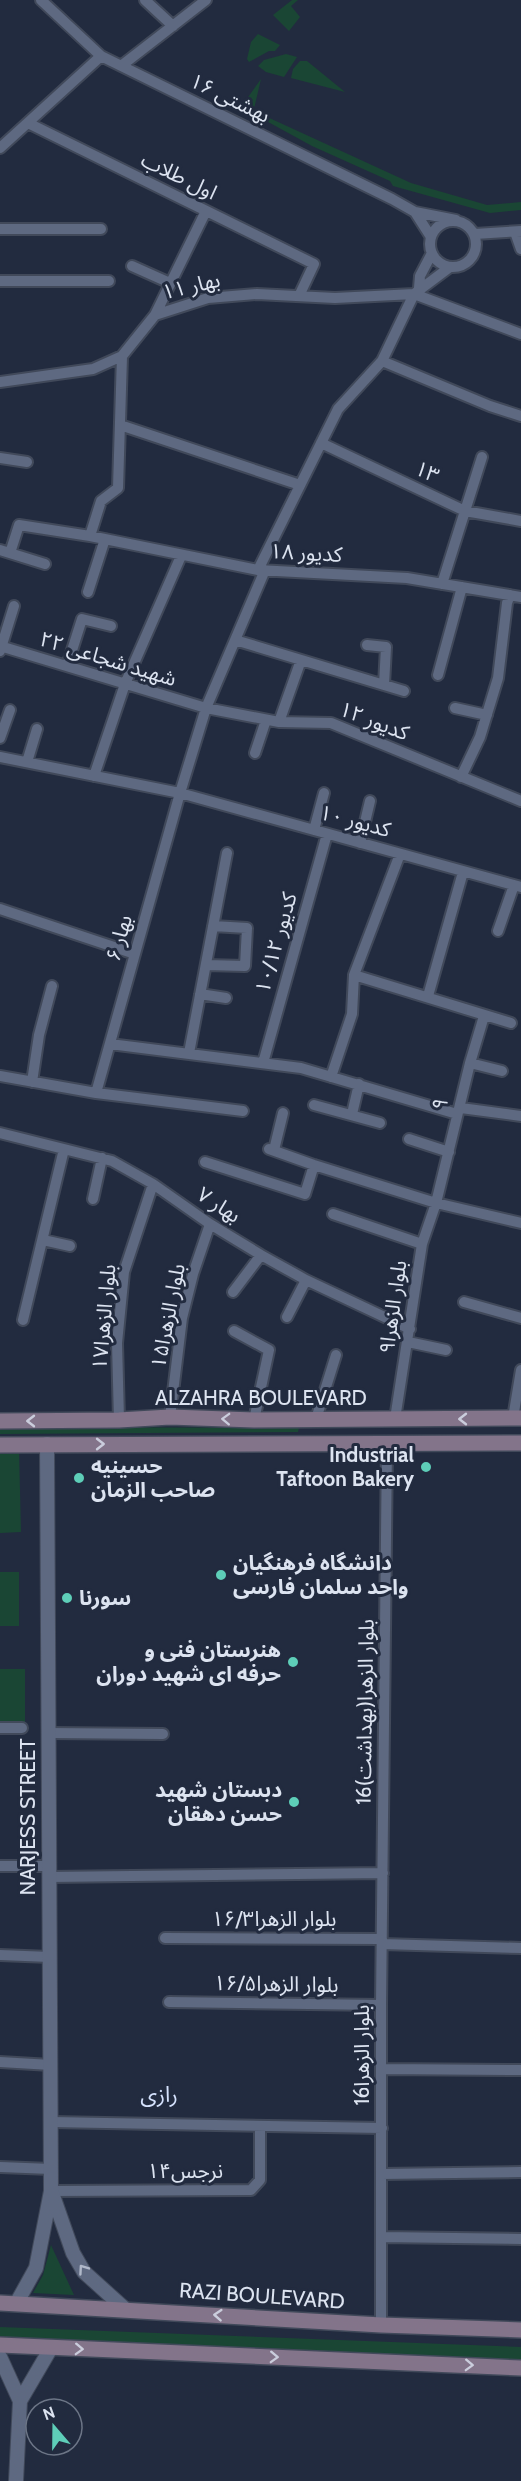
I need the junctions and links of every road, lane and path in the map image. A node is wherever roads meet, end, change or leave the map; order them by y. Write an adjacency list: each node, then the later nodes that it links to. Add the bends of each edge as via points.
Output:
1 (41, 0): 5 (street, ۱۶ بهشتی)
2 (145, 0): 4 (street)
3 (206, 0): 4 (street)
4 (173, 26): 6 (street)
5 (101, 56): 6 (street, ۱۶ بهشتی); 7 (street)
6 (122, 66): 10 (street, ۱۶ بهشتی)
7 (28, 123): 8 (street); 9 (street, اول طلاب)
8 (0, 148)
9 (206, 211): 23 (street); 25 (street, اول طلاب, via 314,264)
10 (415, 212): 11 (street); 16 (street)
11 (456, 220): 15 (street); 16 (street, via 440,224)
12 (0, 229): 13 (street)
13 (101, 229)
14 (518, 231): 15 (street); 17 (street)
15 (475, 234): 20 (street, via 477,243 472,258 466,264)
16 (431, 237): 18 (street)
17 (521, 249)
18 (432, 253): 20 (street, via 436,260); 24 (street, بهار ۶)
19 (132, 266): 23 (street)
20 (450, 267): 24 (street)
21 (0, 281): 22 (street)
22 (109, 281)
23 (170, 283): 26 (street)
24 (417, 291): 25 (street, بهار ۱۱, via 335,298); 27 (street); 29 (street, بهار ۶)
25 (300, 296): 26 (street, بهار ۱۱, via 208,298)
26 (155, 315): 28 (street, بهار ۱۱)
27 (521, 334)
28 (122, 356): 30 (street, بهار ۱۱, via 93,369); 32 (street)
29 (382, 361): 31 (street); 33 (street, بهار ۶, via 338,409)
30 (0, 382)
31 (521, 416)
32 (120, 425): 37 (street); 40 (street, via 118,488 101,501)
33 (321, 443): 37 (street, بهار ۶); 38 (street, ۱۳)
34 (482, 457): 38 (street)
35 (0, 458): 36 (street)
36 (27, 462)
37 (300, 485): 45 (street, بهار ۶)
38 (465, 511): 39 (street, ۱۳); 46 (street)
39 (521, 521)
40 (90, 536): 41 (street, کدیور ۱۸); 42 (street, کدیور ۱۸, via 19,525)
41 (105, 539): 43 (street, کدیور ۱۸); 48 (street)
42 (5, 551): 44 (street)
43 (181, 556): 45 (street, کدیور ۱۸); 58 (street)
44 (45, 564)
45 (262, 570): 46 (street, کدیور ۱۸, via 407,578); 52 (street, بهار ۶)
46 (442, 584): 47 (street, کدیور ۱۸)
47 (462, 587): 49 (street, کدیور ۱۸); 57 (street)
48 (88, 592)
49 (515, 596): 64 (street, via 507,603 498,678)
50 (14, 606): 54 (street)
51 (111, 626): 56 (street, via 82,619)
52 (235, 640): 55 (street); 61 (street, بهار ۶)
53 (367, 645): 59 (street, via 387,647)
54 (1, 648): 56 (street, شهید شجاعی ۲۲)
55 (301, 660): 59 (street); 66 (street)
56 (67, 666): 58 (street, شهید شجاعی ۲۲)
57 (438, 675)
58 (125, 684): 61 (street, شهید شجاعی ۲۲); 72 (street)
59 (384, 685): 60 (street)
60 (404, 691)
61 (206, 708): 65 (street, کدیور ۱۲); 75 (street, بهار ۶)
62 (455, 708): 64 (street)
63 (10, 710): 68 (street)
64 (487, 715): 73 (street)
65 (266, 720): 66 (street, کدیور ۱۲); 69 (street)
66 (279, 722): 73 (street, کدیور ۱۲, via 331,723)
67 (37, 729): 71 (street)
68 (0, 738)
69 (255, 753)
70 (0, 757): 71 (street, کدیور ۱۰)
71 (27, 762): 72 (street, کدیور ۱۰)
72 (94, 776): 75 (street, کدیور ۱۰)
73 (461, 777): 77 (street, کدیور ۱۲)
74 (324, 792): 78 (street)
75 (180, 793): 78 (street, کدیور ۱۰); 88 (street, بهار ۶)
76 (370, 801): 80 (street)
77 (521, 801)
78 (314, 830): 79 (street, کدیور ۱۰)
79 (327, 834): 80 (street, کدیور ۱۰); 99 (street, کدیور ۱۰/۱۲)
80 (360, 843): 82 (street, کدیور ۱۰)
81 (227, 853): 86 (street)
82 (399, 854): 83 (street, کدیور ۱۰); 90 (street)
83 (464, 872): 84 (street, کدیور ۱۰); 93 (street)
84 (517, 886): 87 (street)
85 (0, 909): 88 (street)
86 (213, 926): 89 (street); 89 (street, via 247,928 245,966)
87 (498, 931)
88 (135, 954): 97 (street, بهار ۶)
89 (206, 965): 92 (street)
90 (354, 975): 93 (street); 103 (street, via 352,1014)
91 (52, 986): 104 (street)
92 (200, 994): 94 (street); 98 (street)
93 (428, 996): 95 (street)
94 (226, 998)
95 (484, 1016): 96 (street); 100 (street, ۹)
96 (511, 1023)
97 (110, 1044): 98 (street); 106 (street, بهار ۶)
98 (189, 1053): 99 (street)
99 (263, 1063): 103 (street)
100 (470, 1063): 101 (street); 109 (street, ۹)
101 (502, 1071)
102 (0, 1076): 104 (street)
103 (331, 1077): 105 (street)
104 (32, 1082): 106 (street)
105 (359, 1084): 109 (street); 111 (street)
106 (96, 1093): 108 (street)
107 (314, 1105): 111 (street)
108 (243, 1111)
109 (459, 1111): 112 (street); 117 (street, ۹)
110 (283, 1113): 120 (street, via 272,1149)
111 (352, 1114): 113 (street)
112 (521, 1116)
113 (380, 1123)
114 (0, 1133): 116 (street, بهار ۷)
115 (409, 1139): 117 (street)
116 (64, 1149): 118 (street, بهار ۷); 127 (street)
117 (449, 1152): 123 (street, ۹)
118 (102, 1158): 121 (street, بهار ۷); 122 (street)
119 (205, 1162): 120 (street, via 305,1194)
120 (314, 1165): 123 (street)
121 (153, 1184): 126 (street, بهار ۷); 147 (street, بلوار الزهرا۱۷, via 124,1272 117,1343)
122 (93, 1199)
123 (436, 1203): 125 (street); 128 (street, بلوار الزهرا۹)
124 (333, 1214): 128 (street)
125 (521, 1223)
126 (210, 1224): 130 (street, بهار ۷); 143 (street, بلوار الزهرا۱۵, via 182,1318)
127 (43, 1240): 129 (street); 136 (street)
128 (422, 1244): 137 (street, بلوار الزهرا۹)
129 (70, 1245)
130 (261, 1255): 131 (street, بهار ۷); 132 (street)
131 (306, 1280): 134 (street); 137 (street, بهار ۷)
132 (233, 1292)
133 (464, 1302): 135 (street)
134 (287, 1317)
135 (521, 1318)
136 (23, 1320)
137 (410, 1329): 139 (street, بلوار الزهرا۹)
138 (234, 1331): 148 (street, via 269,1350)
139 (408, 1342): 140 (street); 146 (street, بلوار الزهرا۹)
140 (446, 1350)
141 (336, 1355): 145 (street)
142 (521, 1370): 144 (street)
143 (170, 1417): 147 (main road, ALZAHRA BOULEVARD); 148 (main road, ALZAHRA BOULEVARD, one-way to 143)
144 (517, 1418): 146 (main road, ALZAHRA BOULEVARD, one-way to 146)
145 (310, 1419): 146 (main road, ALZAHRA BOULEVARD); 148 (main road, ALZAHRA BOULEVARD); 150 (main road)
146 (395, 1419)
147 (119, 1420): 149 (main road, ALZAHRA BOULEVARD, one-way to 149)
148 (254, 1420)
149 (0, 1421)
150 (301, 1443): 151 (main road); 153 (main road, one-way to 150)
151 (387, 1443): 152 (main road); 161 (street, 16بلوار الزهرا(بهداشت))
152 (521, 1443)
153 (47, 1444): 154 (main road); 157 (street, NARJESS STREET)
154 (0, 1445)
155 (0, 1728): 156 (street)
156 (22, 1728)
157 (49, 1733): 158 (street); 160 (street, NARJESS STREET)
158 (163, 1734)
159 (0, 1866): 160 (street)
160 (49, 1871): 161 (street, via 212,1875); 166 (street, NARJESS STREET)
161 (383, 1873): 163 (street, 16بلوار الزهرا)
162 (165, 1938): 163 (street, بلوار الزهرا۱۶/۳)
163 (382, 1942): 164 (street, بلوار الزهرا۱۶/۳); 168 (street, 16بلوار الزهرا)
164 (521, 1948)
165 (0, 1955): 166 (street)
166 (50, 1957): 170 (street, NARJESS STREET)
167 (170, 2002): 168 (street, بلوار الزهرا۱۶/۵)
168 (381, 2005): 171 (street, 16بلوار الزهرا)
169 (0, 2062): 170 (street)
170 (51, 2065): 173 (street, NARJESS STREET)
171 (382, 2069): 172 (street); 175 (street, 16بلوار الزهرا)
172 (521, 2070)
173 (51, 2122): 174 (street); 177 (street, NARJESS STREET)
174 (260, 2126): 175 (street); 180 (street, نرجس۱۴, via 260,2180 251,2190)
175 (381, 2128): 179 (street, 16بلوار الزهرا)
176 (0, 2167): 177 (street)
177 (51, 2169): 180 (street, NARJESS STREET)
178 (521, 2172): 179 (street)
179 (381, 2174): 181 (street, 16بلوار الزهرا)
180 (51, 2191): 184 (street, via 36,2268); 185 (street, one-way to 180, via 84,2272 73,2253)
181 (381, 2237): 182 (street); 186 (street, 16بلوار الزهرا)
182 (521, 2239)
183 (0, 2303): 184 (main road, RAZI BOULEVARD)
184 (16, 2304): 185 (main road, RAZI BOULEVARD)
185 (125, 2309): 186 (main road, RAZI BOULEVARD, one-way to 185)
186 (381, 2325): 187 (main road, RAZI BOULEVARD)
187 (521, 2330)
188 (0, 2345): 189 (main road)
189 (51, 2348): 191 (main road, one-way to 191); 192 (street)
190 (0, 2357): 192 (street)
191 (521, 2368)
192 (20, 2401): 193 (street)
193 (16, 2481)

